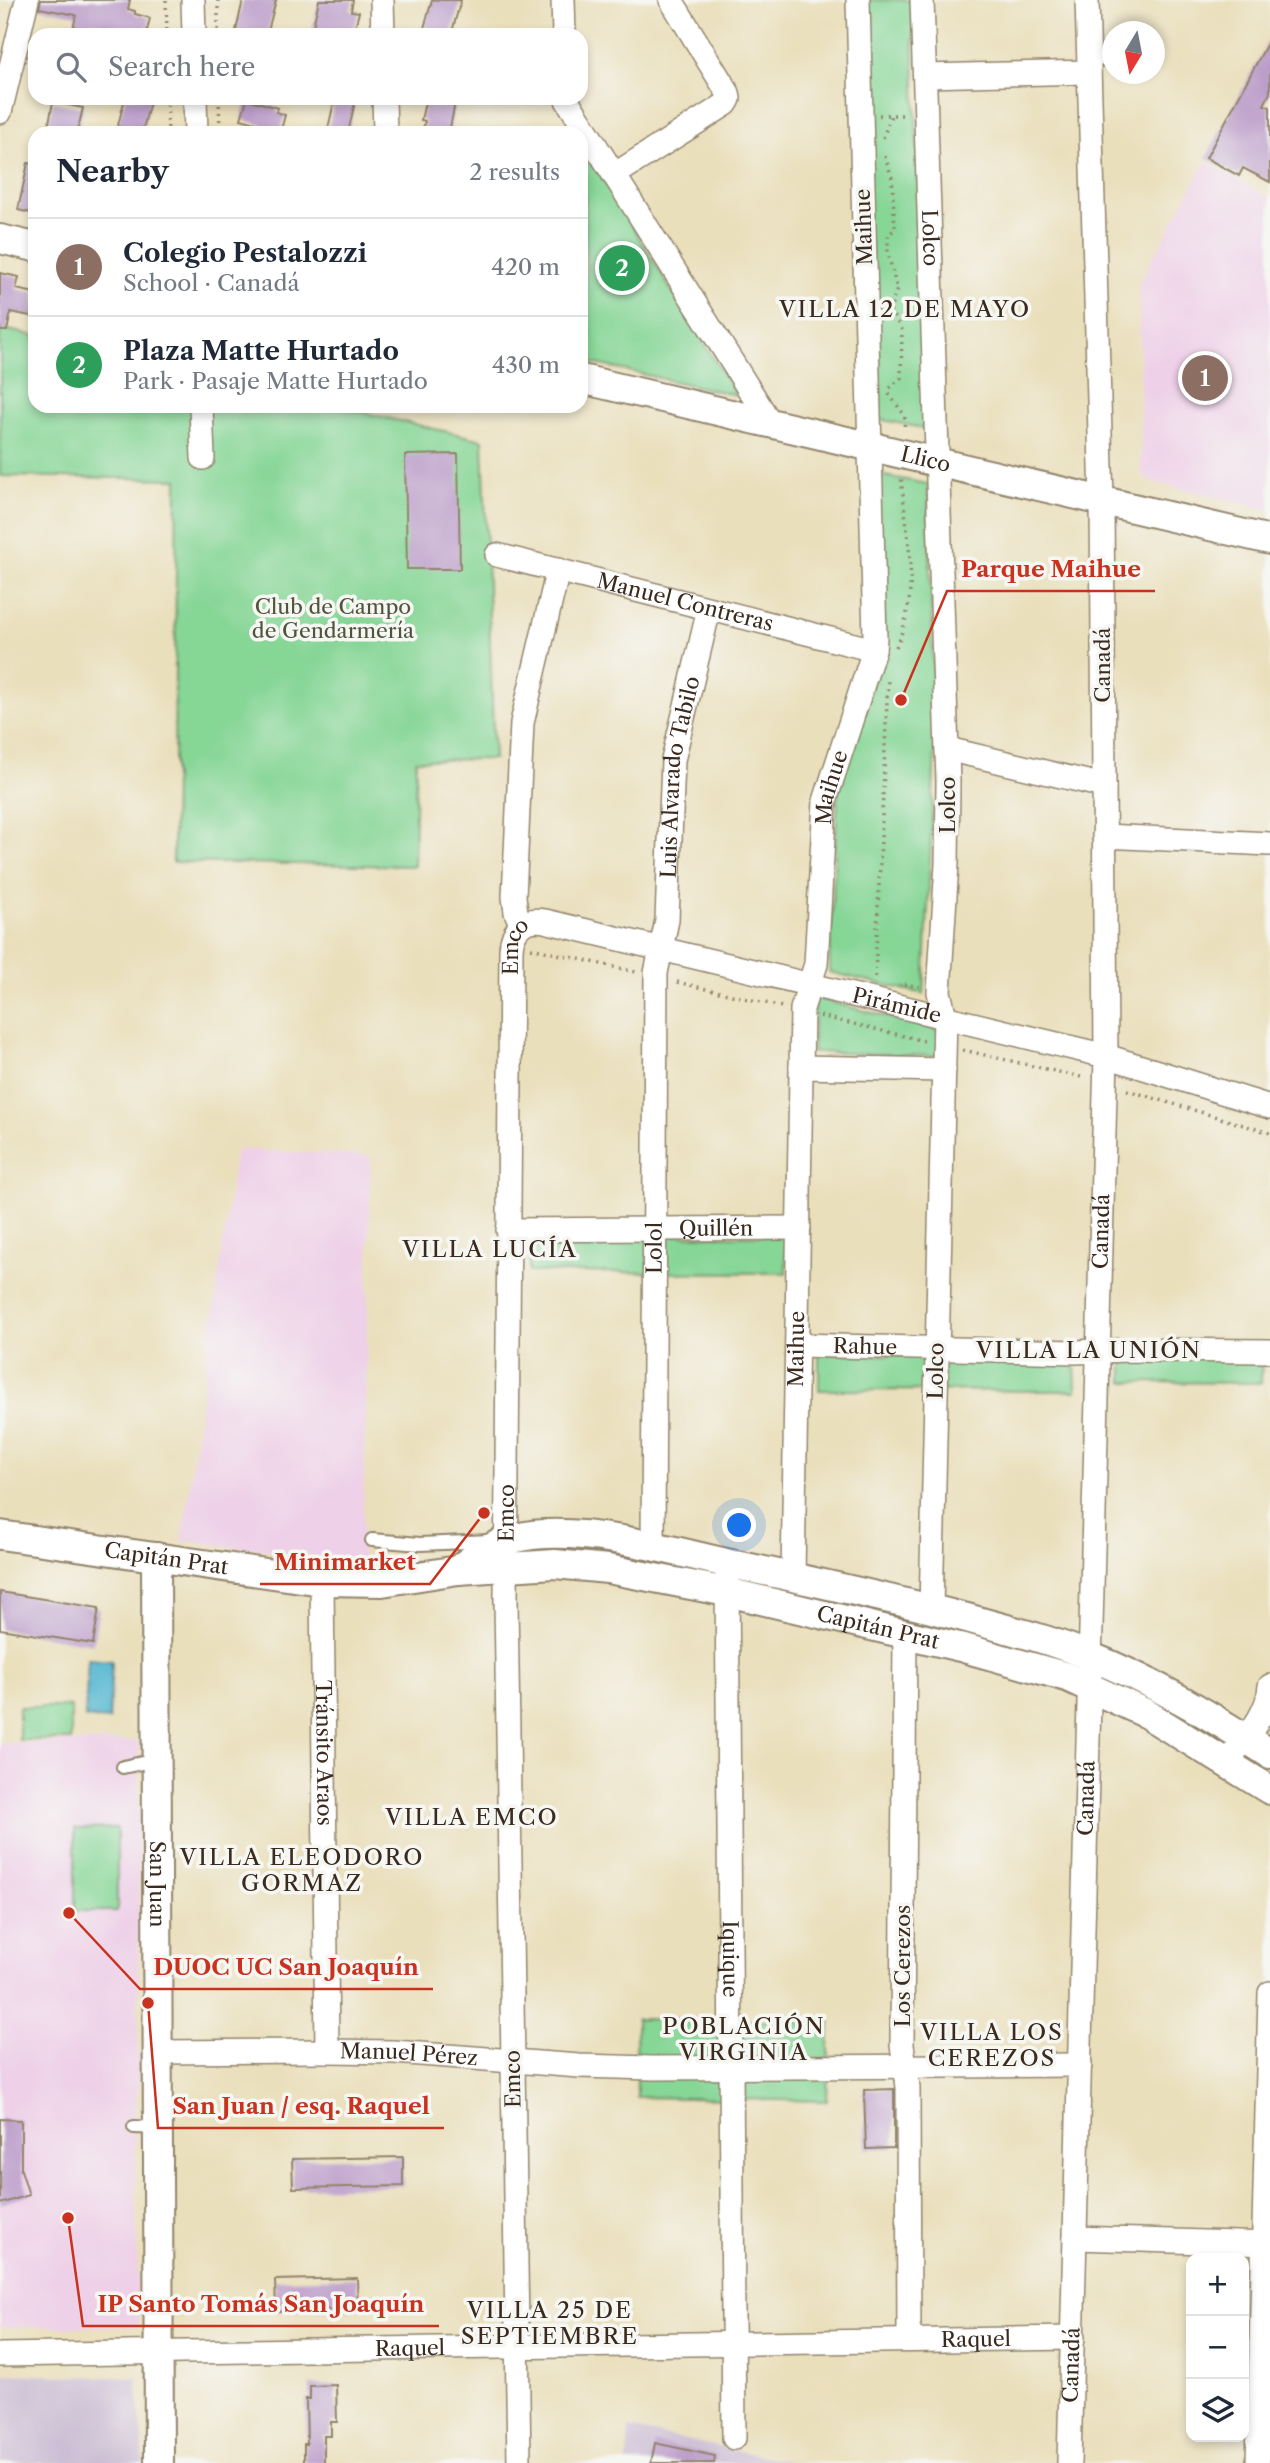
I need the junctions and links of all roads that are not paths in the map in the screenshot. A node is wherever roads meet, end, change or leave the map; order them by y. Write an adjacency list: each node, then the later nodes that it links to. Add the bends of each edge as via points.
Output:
1 (27, 0): 19 (street)
2 (193, 0): 9 (street)
3 (382, 0): 10 (street)
4 (563, 0): 11 (street)
5 (671, 0): 25 (street, via 729,99)
6 (858, 0): 31 (street, Maihue)
7 (922, 0): 14 (street, Lolco)
8 (1087, 0): 13 (street, Canadá)
9 (194, 28)
10 (383, 28)
11 (564, 28)
12 (1102, 62): 13 (lane)
13 (1089, 66): 14 (street); 34 (street, Canadá)
14 (925, 76): 33 (street, Lolco)
15 (195, 105): 20 (street)
16 (384, 105): 21 (street)
17 (567, 105): 22 (street)
18 (571, 105): 23 (street)
19 (0, 112)
20 (196, 126)
21 (385, 126)
22 (567, 126)
23 (584, 126)
24 (588, 133): 25 (street)
25 (614, 175): 30 (street)
26 (0, 239): 27 (street)
27 (28, 245)
28 (588, 381): 30 (street, Llico)
29 (201, 413): 32 (street)
30 (771, 424): 31 (street, Llico)
31 (870, 447): 33 (street, Llico); 39 (street, Maihue)
32 (203, 458)
33 (937, 462): 34 (street, Llico); 40 (street, Lolco)
34 (1102, 500): 35 (street, Llico); 41 (street, Canadá)
35 (1270, 540)
36 (497, 555): 37 (street, Manuel Contreras)
37 (558, 570): 38 (street, Manuel Contreras); 44 (street, Emco, via 522,723 514,897)
38 (709, 608): 39 (street, Manuel Contreras); 45 (street, Luis Alvarado Tabilo, via 673,760)
39 (874, 650): 46 (street, Maihue, via 824,802 816,964)
40 (947, 750): 41 (street); 47 (street, Lolco, via 949,814 939,992)
41 (1104, 786): 42 (street, Canadá)
42 (1104, 836): 43 (street); 48 (street, Canadá)
43 (1270, 844)
44 (523, 935): 45 (street, Pirámide, via 537,920); 54 (street, Emco, via 512,939 511,950)
45 (662, 949): 46 (street, Pirámide); 53 (street, Lolol, via 656,977)
46 (810, 985): 47 (street, Pirámide); 49 (street, Maihue, via 802,1012)
47 (945, 1017): 48 (street, Pirámide); 50 (street, Lolco)
48 (1106, 1056): 51 (street, Pirámide); 57 (street, Canadá)
49 (801, 1067): 50 (street); 52 (street, Maihue)
50 (944, 1070): 56 (street, Lolco)
51 (1270, 1107)
52 (799, 1228): 53 (street, Quillén); 55 (street, Maihue)
53 (656, 1229): 54 (street, Quillén); 61 (street, Lolol)
54 (508, 1230): 62 (street, Emco)
55 (797, 1345): 56 (street, Rahue); 65 (street, Maihue)
56 (937, 1349): 57 (street, Rahue); 68 (street, Lolco)
57 (1098, 1351): 58 (street, Rahue); 70 (street, Canadá)
58 (1270, 1351)
59 (0, 1535): 63 (street, Capitán Prat)
60 (372, 1541): 62 (lane, Capitán Prat)
61 (653, 1547): 62 (street, Capitán Prat, via 560,1534 527,1536); 64 (street, Capitán Prat)
62 (507, 1554): 66 (street, Capitán Prat, via 475,1556 458,1570 382,1582); 67 (street, Capitán Prat); 82 (street, Emco)
63 (156, 1557): 66 (street, Capitán Prat); 75 (street, San Juan)
64 (727, 1563): 65 (street, Capitán Prat); 67 (street, Iquique)
65 (793, 1577): 68 (street, Capitán Prat)
66 (322, 1581): 80 (street, Tránsito Araos)
67 (727, 1592): 69 (street, Capitán Prat); 85 (street, Iquique)
68 (931, 1609): 70 (street, Capitán Prat)
69 (905, 1633): 71 (street, Capitán Prat); 84 (street, Los Cerezos)
70 (1090, 1656): 71 (street, Canadá); 73 (street, Capitán Prat)
71 (1089, 1686): 76 (street, Capitán Prat); 83 (street, Canadá)
72 (1270, 1686): 73 (street, via 1266,1706)
73 (1245, 1738): 74 (street, Capitán Prat); 76 (street)
74 (1270, 1754)
75 (156, 1759): 77 (lane); 81 (street, San Juan)
76 (1227, 1762): 78 (street, Capitán Prat)
77 (123, 1767)
78 (1270, 1790)
79 (1270, 1993): 87 (street)
80 (327, 2051): 81 (street, Manuel Pérez); 82 (street, Manuel Pérez)
81 (158, 2052): 92 (street, San Juan, via 146,2127)
82 (512, 2061): 85 (street, Manuel Pérez); 91 (street, Emco)
83 (1080, 2065): 84 (street, Manuel Pérez); 86 (street, Canadá)
84 (905, 2066): 85 (street, Manuel Pérez); 89 (street, Los Cerezos)
85 (730, 2068): 90 (street, Iquique)
86 (1075, 2238): 87 (street); 88 (street, Canadá)
87 (1267, 2244): 98 (street)
88 (1073, 2338): 89 (street, Raquel); 97 (street, Canadá)
89 (909, 2340): 90 (street, Raquel)
90 (733, 2343): 91 (street, Raquel); 94 (street, Iquique)
91 (517, 2347): 92 (street, Raquel); 96 (street, Emco)
92 (158, 2353): 93 (street, Raquel); 95 (street, San Juan)
93 (0, 2355)
94 (734, 2438)
95 (159, 2463)
96 (519, 2463)
97 (1069, 2463)
98 (1258, 2463)

